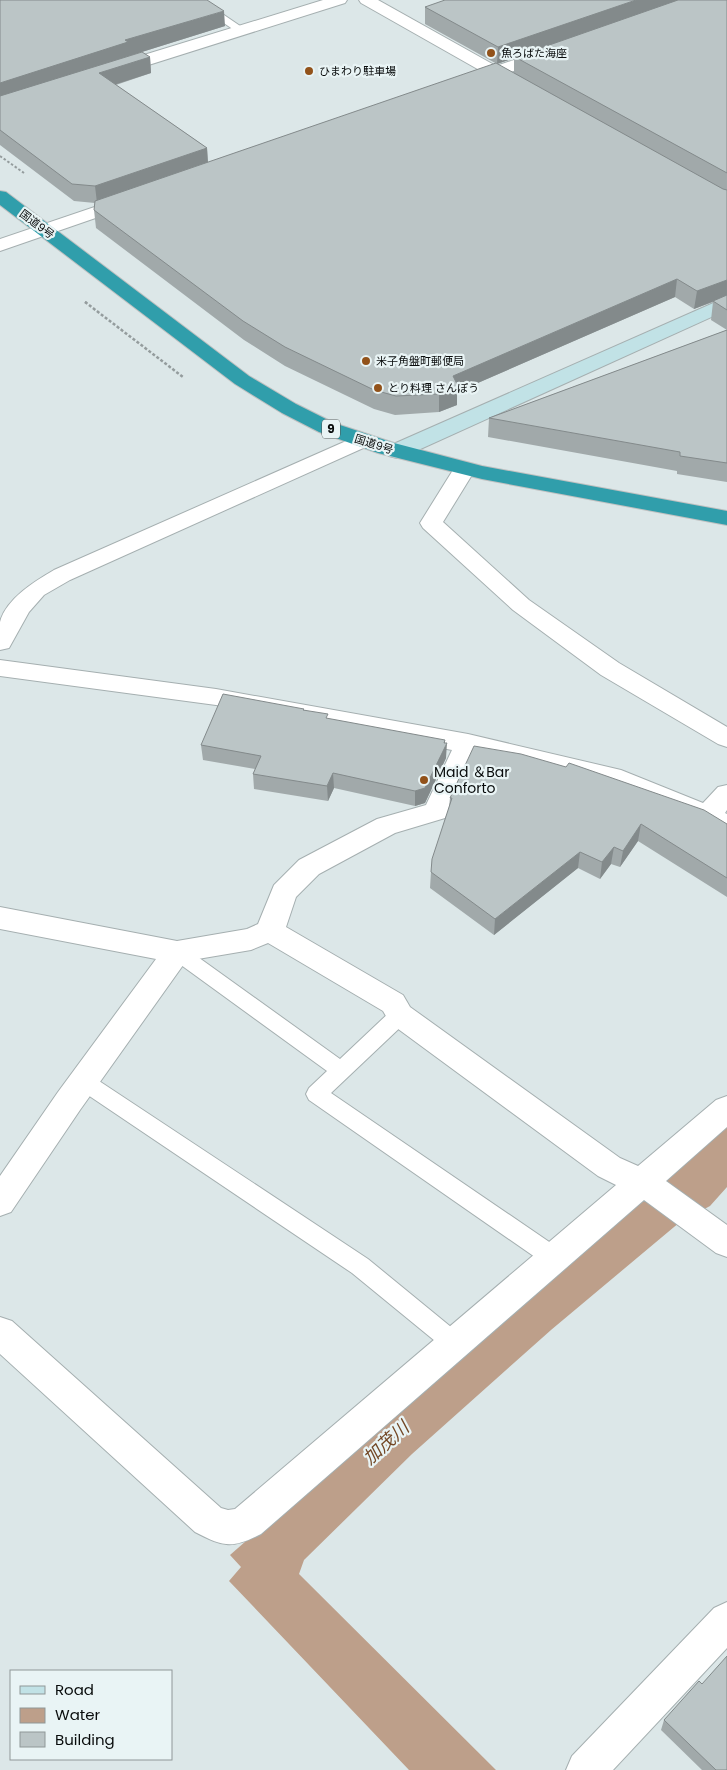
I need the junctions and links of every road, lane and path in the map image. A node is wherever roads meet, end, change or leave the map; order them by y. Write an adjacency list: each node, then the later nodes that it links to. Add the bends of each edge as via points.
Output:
1 (195, 0): 4 (lane)
2 (339, 0): 4 (street)
3 (367, 0): 6 (street)
4 (242, 30): 7 (street)
5 (567, 47): 6 (street)
6 (494, 72): 8 (street); 9 (street)
7 (102, 74)
8 (457, 86)
9 (520, 87)
10 (148, 193): 12 (street)
11 (0, 196): 12 (highway, 国道9号 / 9)
12 (44, 229): 13 (street); 15 (highway, 国道9号 / 9, via 242,380 337,432)
13 (0, 245)
14 (727, 303): 16 (street)
15 (362, 440): 16 (highway, 国道9号 / 9); 19 (street, via 62,575 36,590 20,608)
16 (398, 451): 17 (highway, 国道9号 / 9)
17 (464, 470): 18 (highway, 国道9号 / 9); 21 (street, via 431,523 521,605 610,669)
18 (727, 518)
19 (0, 642)
20 (0, 668): 22 (street, via 216,697)
21 (727, 738)
22 (468, 743): 24 (street, via 621,779); 26 (street, via 436,811 386,826 309,866 284,892)
23 (727, 794): 24 (street)
24 (717, 820)
25 (0, 918): 27 (street)
26 (270, 931): 27 (street, via 251,939); 28 (street, via 393,1003)
27 (177, 952): 29 (lane); 30 (street)
28 (400, 1015): 29 (lane); 32 (street, via 610,1167)
29 (341, 1070): 35 (lane, via 316,1094)
30 (83, 1081): 33 (street); 37 (lane, via 360,1266)
31 (727, 1109): 32 (street)
32 (645, 1184): 34 (street); 35 (street)
33 (0, 1202)
34 (727, 1242)
35 (553, 1257): 37 (street)
36 (2, 1338): 37 (street, via 208,1520 221,1527 235,1529 248,1522)
37 (454, 1343)
38 (727, 1621): 39 (street)
39 (586, 1770)

